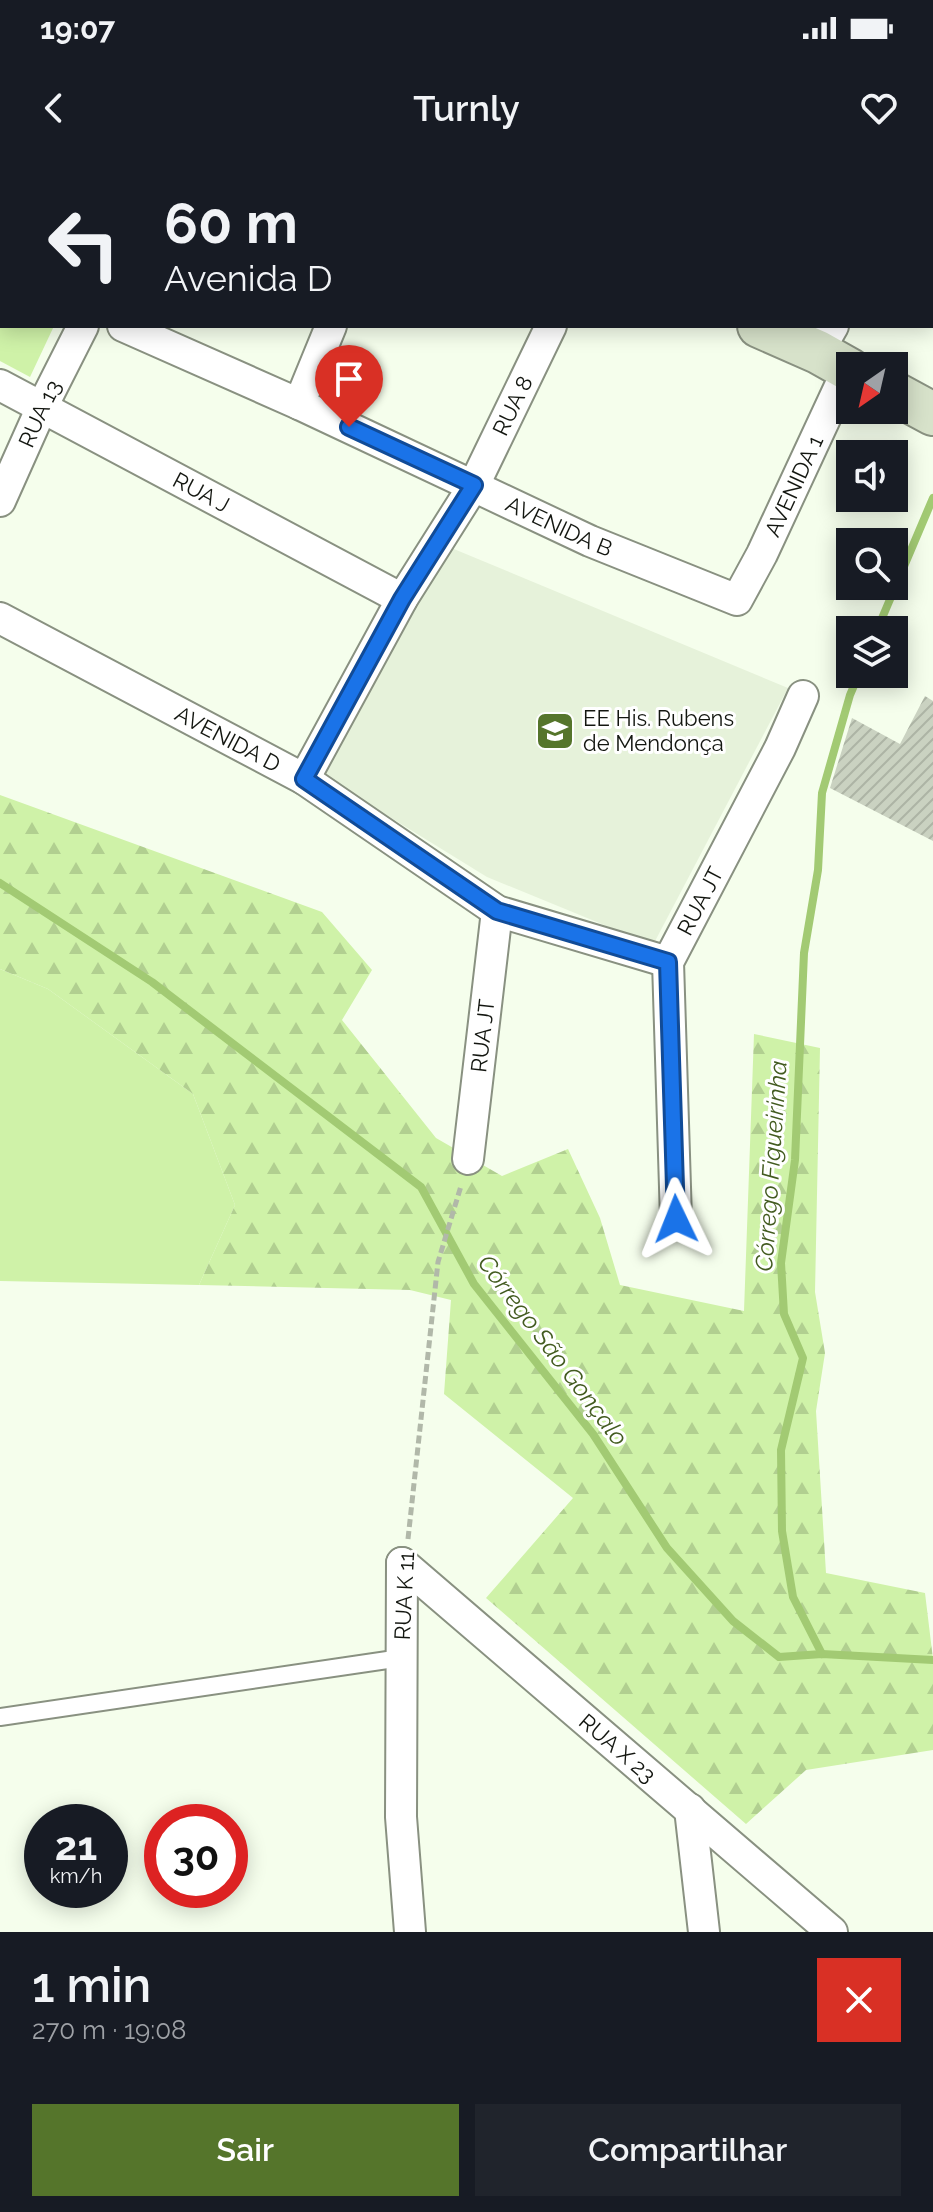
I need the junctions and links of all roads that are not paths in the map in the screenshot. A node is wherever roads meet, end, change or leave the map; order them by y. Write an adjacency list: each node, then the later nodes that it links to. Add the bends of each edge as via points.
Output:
1 (82, 328): 11 (street, RUA 13)
2 (128, 328): 10 (street, AVENIDA B)
3 (330, 328): 10 (street)
4 (550, 328): 13 (street, RUA 8)
5 (765, 328): 6 (street)
6 (836, 354)
7 (836, 357): 16 (street, AVENIDA 1, via 762,554)
8 (0, 385): 11 (street, RUA J)
9 (908, 400): 12 (street)
10 (299, 404): 13 (street, AVENIDA B)
11 (42, 407): 14 (street, RUA 13); 15 (street, RUA J)
12 (932, 413)
13 (474, 485): 15 (street, RUA 8); 16 (street, AVENIDA B, via 590,541)
14 (0, 501)
15 (402, 599): 19 (street, RUA 8)
16 (737, 600)
17 (0, 618): 19 (street, AVENIDA D)
18 (803, 696): 21 (street, RUA JT)
19 (304, 779): 20 (street, AVENIDA D)
20 (497, 911): 21 (street, AVENIDA D); 22 (street, RUA JT)
21 (668, 962): 23 (street, RUA JT)
22 (468, 1159)
23 (676, 1219)
24 (402, 1563): 25 (street, RUA K 11); 27 (street, RUA X 23)
25 (401, 1658): 26 (lane); 28 (street, RUA K 11, via 401,1817)
26 (0, 1717)
27 (690, 1809): 29 (street); 30 (street, RUA X 23)
28 (410, 1932)
29 (704, 1932)
30 (832, 1932)

